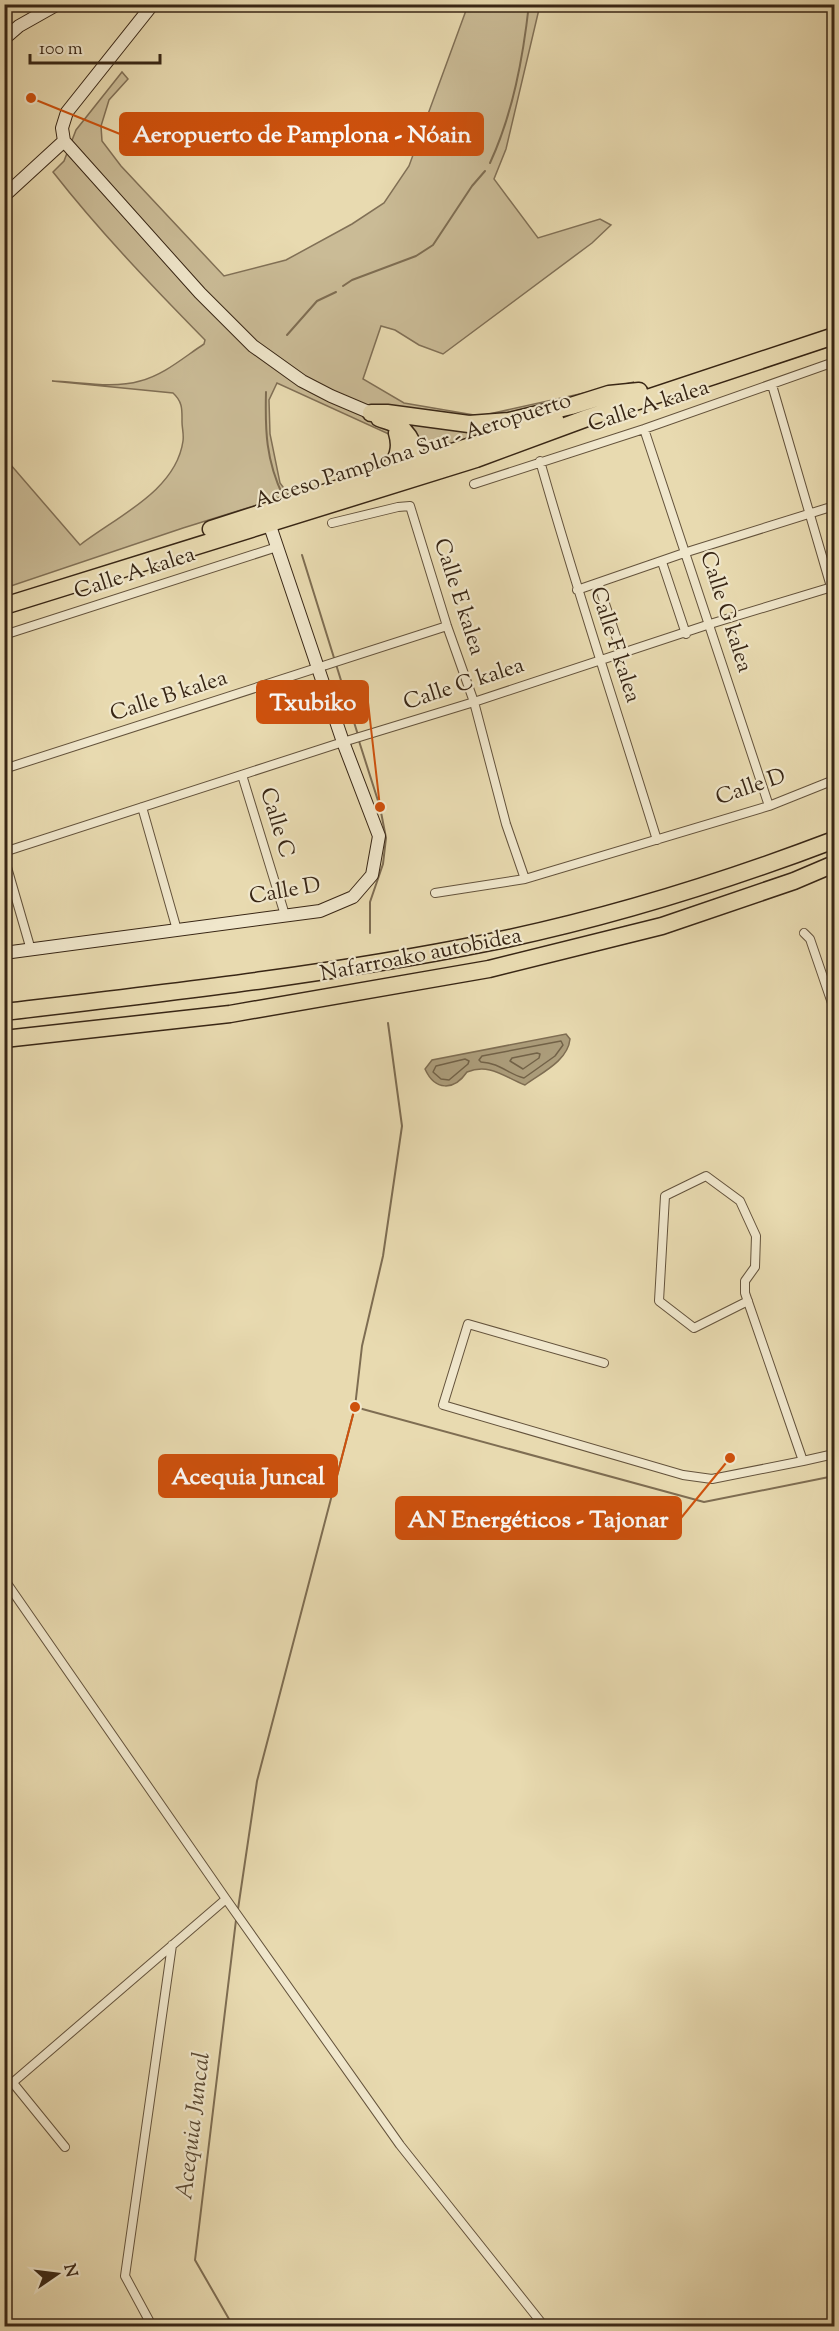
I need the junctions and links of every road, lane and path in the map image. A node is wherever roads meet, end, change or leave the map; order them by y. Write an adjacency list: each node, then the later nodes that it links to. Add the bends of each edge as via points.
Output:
1 (58, 4): 3 (street)
2 (153, 4): 4 (street, via 67,112 62,128)
3 (4, 39)
4 (64, 141): 5 (street); 11 (street, via 200,293 253,346 302,381)
5 (4, 196)
6 (834, 329): 10 (highway, Acceso Pamplona Sur - Aeropuerto)
7 (834, 336): 14 (highway, Acceso Pamplona Sur - Aeropuerto)
8 (834, 362): 9 (street, Calle A kalea)
9 (772, 385): 12 (street, Calle A kalea); 21 (street)
10 (639, 391): 11 (highway, via 609,394 509,421 469,424 387,413); 16 (highway, Acceso Pamplona Sur - Aeropuerto)
11 (377, 417): 13 (highway); 16 (highway, via 394,423 409,437)
12 (644, 429): 15 (street, Calle A kalea); 25 (street, Calle G kalea)
13 (397, 433): 16 (highway); 17 (highway, via 400,447)
14 (476, 459): 16 (highway, via 456,458 430,466); 19 (highway, Acceso Pamplona Sur - Aeropuerto)
15 (540, 461): 18 (street, Calle A kalea); 28 (street, Calle F kalea)
16 (416, 463): 17 (highway, Acceso Pamplona Sur - Aeropuerto); 19 (highway, via 410,473 391,479)
17 (387, 472): 30 (highway, Acceso Pamplona Sur - Aeropuerto)
18 (474, 484)
19 (381, 489): 22 (highway, Acceso Pamplona Sur - Aeropuerto)
20 (834, 506): 21 (street)
21 (810, 514): 25 (street); 29 (street)
22 (269, 523): 24 (street, Calle D); 31 (highway, Acceso Pamplona Sur - Aeropuerto)
23 (332, 523): 33 (street, Calle E kalea, via 410,506)
24 (276, 547): 35 (street, Calle A kalea); 38 (street, Calle D)
25 (687, 552): 26 (street); 32 (street, Calle G kalea)
26 (662, 562): 27 (street); 34 (street)
27 (598, 583): 28 (street); 36 (street)
28 (577, 590): 37 (street, Calle F kalea)
29 (833, 592): 32 (street, Calle C kalea)
30 (4, 597)
31 (4, 606)
32 (710, 624): 34 (street, Calle C kalea); 44 (street, Calle G kalea)
33 (447, 626): 38 (street, Calle B kalea); 39 (street, Calle E kalea)
34 (686, 634): 36 (street, Calle C kalea)
35 (4, 635)
36 (622, 654): 37 (street, Calle C kalea)
37 (601, 660): 39 (street, Calle C kalea); 46 (street, Calle F kalea)
38 (324, 666): 40 (street, Calle D); 41 (street, Calle B kalea)
39 (474, 702): 40 (street, Calle C kalea); 52 (street, Calle E kalea, via 506,824)
40 (343, 742): 42 (street, Calle C kalea); 54 (street, Calle D, via 379,836 372,875 353,897 320,911)
41 (4, 769)
42 (242, 775): 45 (street, Calle C kalea); 54 (street, Calle C)
43 (834, 780): 44 (street, Calle D)
44 (769, 806): 46 (street, Calle D)
45 (142, 807): 48 (street, Calle C kalea); 56 (street)
46 (657, 840): 52 (street, Calle D)
47 (834, 840): 61 (highway, Nafarroako autobidea, via 735,876 609,914 487,943 236,984)
48 (4, 852)
49 (4, 857): 58 (street)
50 (834, 864): 55 (highway, Nafarroako autobidea, via 794,882)
51 (834, 875): 55 (highway, via 790,894 709,919)
52 (525, 879): 53 (street, Calle D)
53 (435, 893)
54 (285, 915): 56 (street, Calle D)
55 (662, 926): 62 (highway, Nafarroako autobidea, via 489,969 242,1012)
56 (177, 930): 58 (street, Calle D)
57 (804, 933): 60 (street, via 810,939)
58 (32, 950): 59 (street, Calle D)
59 (4, 953)
60 (834, 1009)
61 (4, 1012)
62 (4, 1039)
63 (748, 1301): 63 (street, via 694,1328 660,1301 665,1196 706,1176 740,1201 756,1236 754,1267 745,1281); 66 (street)
64 (604, 1363): 66 (street, via 468,1324 443,1405 683,1475 712,1479)
65 (834, 1454): 66 (street)
66 (803, 1461)
67 (4, 1579): 68 (street)
68 (225, 1899): 69 (street); 74 (street, via 400,2145)
69 (172, 1945): 70 (street); 73 (street, via 125,2276)
70 (14, 2083): 71 (street); 72 (street)
71 (4, 2090)
72 (65, 2147)
73 (152, 2326)
74 (544, 2326)

